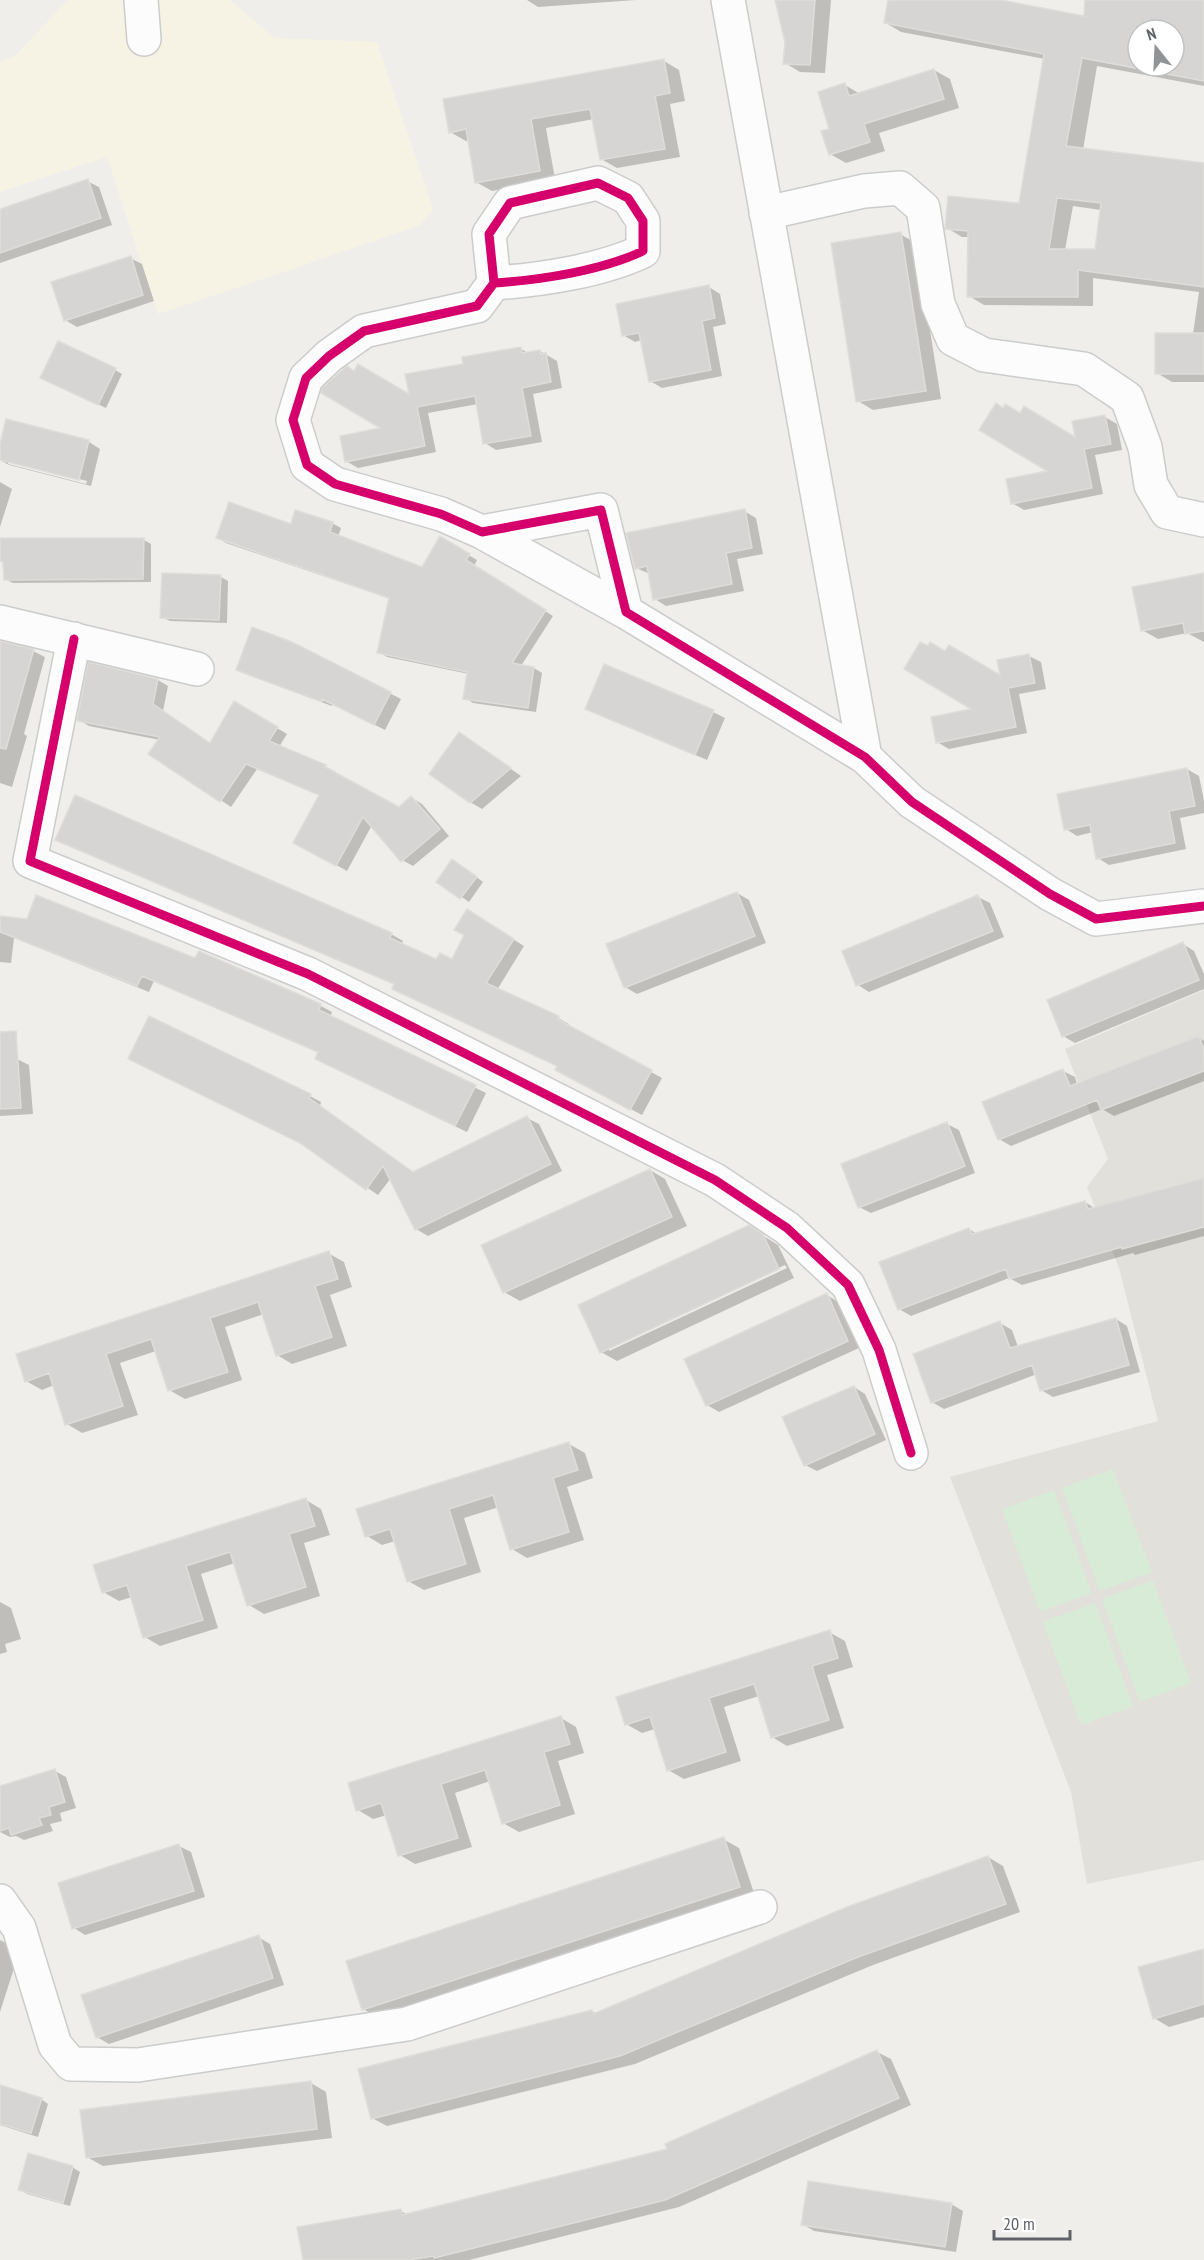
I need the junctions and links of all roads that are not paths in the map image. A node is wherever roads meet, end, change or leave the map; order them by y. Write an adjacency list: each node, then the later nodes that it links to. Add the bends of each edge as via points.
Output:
1 (141, 0): 3 (street)
2 (728, 0): 4 (street)
3 (144, 39)
4 (766, 213): 6 (street, via 864,191 900,188 922,208 938,304 953,339 984,355 1084,369 1126,398 1145,447 1151,485 1167,512); 12 (street)
5 (494, 283): 5 (street, via 489,234 510,203 598,183 628,198 643,222 643,251 618,262 520,282); 7 (street, via 477,306 364,331 306,378 293,420 307,465 335,484 441,514)
6 (1204, 520)
7 (482, 532): 8 (street); 8 (street, via 601,510)
8 (626, 612): 12 (street)
9 (0, 622): 10 (street)
10 (74, 639): 11 (street); 14 (street, via 30,861 308,974 715,1180 787,1228 848,1285 879,1350)
11 (197, 669)
12 (865, 757): 13 (street, via 912,802 1096,920)
13 (1204, 906)
14 (911, 1453)
15 (0, 1901): 16 (street, via 19,1928 55,2046 71,2064 138,2065 407,2024)
16 (760, 1907)

